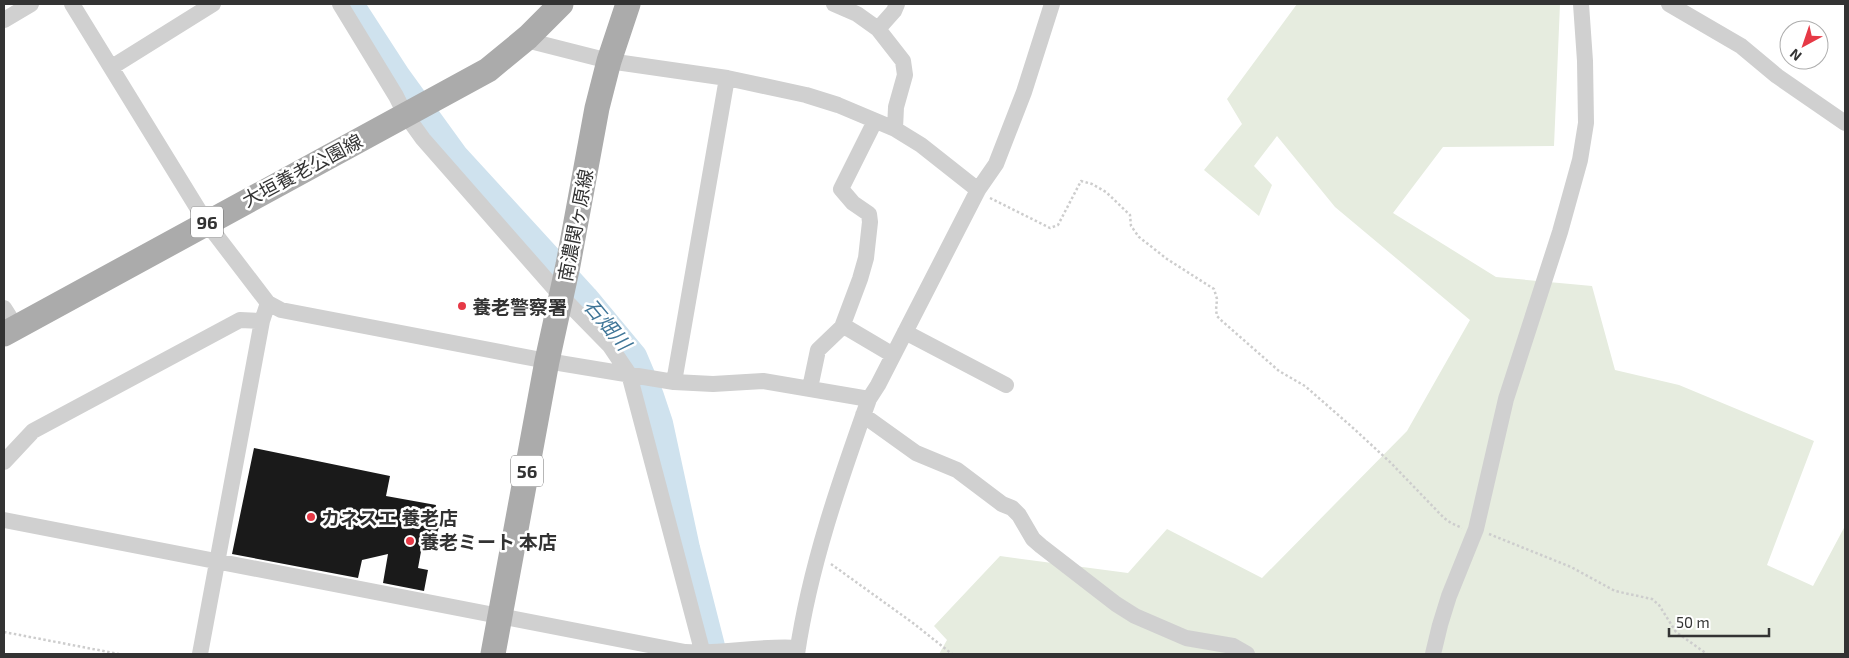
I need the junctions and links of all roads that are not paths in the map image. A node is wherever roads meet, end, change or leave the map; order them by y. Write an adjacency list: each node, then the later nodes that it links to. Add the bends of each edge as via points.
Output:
1 (31, 4): 12 (street)
2 (72, 4): 16 (street)
3 (340, 4): 18 (street, via 396,96)
4 (561, 4): 14 (main road, 大垣養老公園線 / 96)
5 (628, 4): 15 (main road, 南濃関ヶ原線 / 56)
6 (834, 4): 13 (street, via 857,14)
7 (897, 4): 13 (street)
8 (1052, 4): 22 (street, via 1024,92 996,164)
9 (1581, 4): 47 (street, via 1586,123 1580,160 1506,399 1476,529 1447,604)
10 (1669, 4): 20 (street, via 1741,46 1777,76)
11 (209, 5): 16 (street)
12 (4, 20)
13 (878, 30): 21 (street, via 903,61 905,75 896,107)
14 (528, 37): 15 (street, via 534,42); 18 (main road, 大垣養老公園線 / 96, via 488,70)
15 (609, 61): 17 (street); 24 (main road, 南濃関ヶ原線 / 56)
16 (112, 67): 23 (street)
17 (727, 78): 19 (street, via 806,95); 33 (street)
18 (413, 110): 23 (main road, 大垣養老公園線 / 96); 24 (street, via 423,139)
19 (875, 121): 21 (street); 28 (street, via 841,190 868,214 870,222 866,258)
20 (1845, 123)
21 (895, 130): 22 (street, via 921,145)
22 (978, 191): 29 (street)
23 (206, 222): 25 (street); 27 (main road, 大垣養老公園線 / 96)
24 (564, 283): 31 (main road, 南濃関ヶ原線 / 56); 32 (street)
25 (268, 303): 26 (street); 31 (street, via 281,310)
26 (262, 321): 38 (street, via 240,320 33,431); 40 (street)
27 (8, 323)
28 (842, 327): 30 (street); 35 (street, via 818,350)
29 (905, 332): 30 (street); 34 (street)
30 (893, 355): 36 (street)
31 (547, 361): 32 (street); 41 (main road, 南濃関ヶ原線 / 56)
32 (632, 374): 33 (street); 43 (street)
33 (674, 382): 35 (street, via 763,381)
34 (1006, 385)
35 (810, 388): 36 (street)
36 (869, 399): 37 (street)
37 (863, 415): 42 (street, via 818,554); 46 (street, via 916,453 957,470 1012,508 1033,539 1135,616 1186,638 1233,646)
38 (4, 462)
39 (4, 520): 40 (street)
40 (218, 562): 41 (street); 44 (street)
41 (500, 616): 43 (street, via 685,652); 45 (main road, 南濃関ヶ原線 / 56)
42 (797, 651): 43 (street, via 782,647)
43 (705, 653)
44 (200, 654)
45 (493, 654)
46 (1247, 654)
47 (1433, 654)

